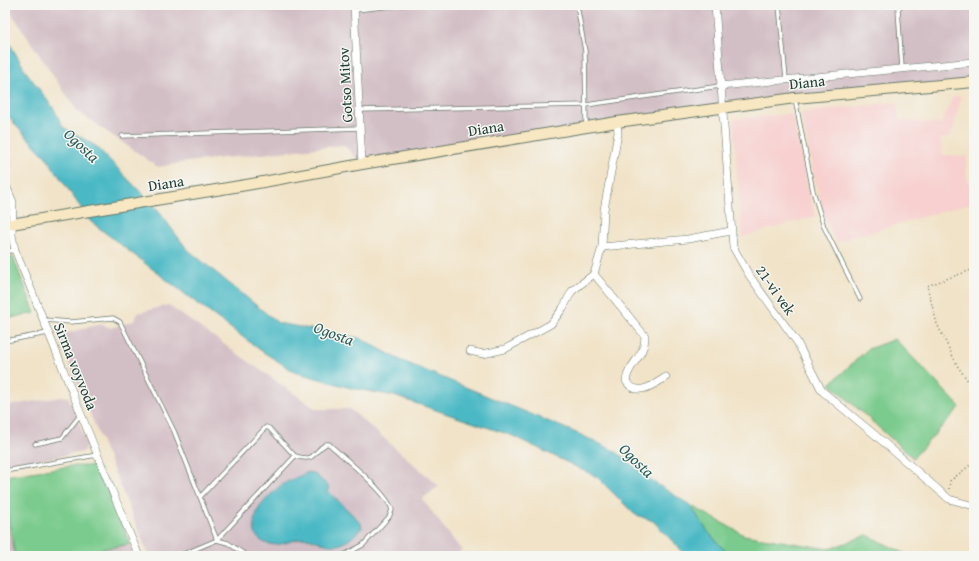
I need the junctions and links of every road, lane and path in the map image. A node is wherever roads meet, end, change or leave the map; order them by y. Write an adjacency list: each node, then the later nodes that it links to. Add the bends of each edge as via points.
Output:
1 (577, 5): 13 (lane, via 585,51)
2 (715, 5): 11 (street, 21-vi vek)
3 (779, 5): 9 (lane)
4 (902, 5): 8 (lane, via 898,9)
5 (402, 6): 6 (lane)
6 (354, 8): 15 (street, Gotso Mitov)
7 (974, 62): 8 (street, Diana)
8 (902, 69): 9 (street, Diana)
9 (786, 80): 11 (street, Diana)
10 (974, 82): 12 (main road, Diana)
11 (720, 86): 13 (lane); 14 (street, 21-vi vek)
12 (795, 98): 14 (main road, Diana); 29 (lane, via 815,198 824,227)
13 (586, 105): 15 (lane); 17 (lane)
14 (722, 107): 16 (main road, Diana); 23 (street, 21-vi vek)
15 (360, 110): 18 (street, Gotso Mitov)
16 (617, 122): 17 (main road, Diana); 24 (street, via 618,134 604,210)
17 (586, 127): 20 (main road, Diana)
18 (360, 128): 19 (lane); 20 (street, Gotso Mitov)
19 (122, 136)
20 (362, 164): 22 (main road, Diana)
21 (5, 183): 22 (street, Sirma voyvoda, via 14,211)
22 (8, 225): 25 (street, Sirma voyvoda)
23 (731, 231): 24 (street, via 688,240); 43 (street, 21-vi vek, via 733,247 749,275 797,342 822,391)
24 (602, 247): 28 (street)
25 (15, 250): 26 (lane); 30 (street, Sirma voyvoda)
26 (5, 252)
27 (974, 269): 35 (path, via 927,286 937,324 958,367)
28 (594, 274): 33 (street, via 572,291 550,324 505,349 483,354); 34 (street, via 645,336 644,348 626,375 629,386 642,389)
29 (860, 298)
30 (44, 320): 31 (street, Sirma voyvoda); 42 (lane, via 71,322 113,318 120,322 174,432)
31 (49, 333): 32 (lane); 36 (street, Sirma voyvoda)
32 (5, 341)
33 (470, 351)
34 (666, 377)
35 (974, 389)
36 (82, 413): 37 (lane, via 62,438); 38 (street, Sirma voyvoda)
37 (35, 444)
38 (97, 455): 41 (lane); 46 (street, Sirma voyvoda)
39 (294, 456): 42 (lane, via 266,427); 45 (lane); 51 (lane, via 311,458 323,446 329,444 364,475 391,506 389,517 363,545)
40 (974, 462): 43 (path, via 950,481)
41 (5, 471)
42 (200, 497): 45 (lane)
43 (949, 499): 44 (street, 21-vi vek)
44 (974, 506)
45 (217, 540): 47 (lane); 48 (lane, via 228,543)
46 (139, 556)
47 (179, 556)
48 (247, 556)
49 (297, 556): 50 (lane)
50 (319, 556)
51 (342, 556)

